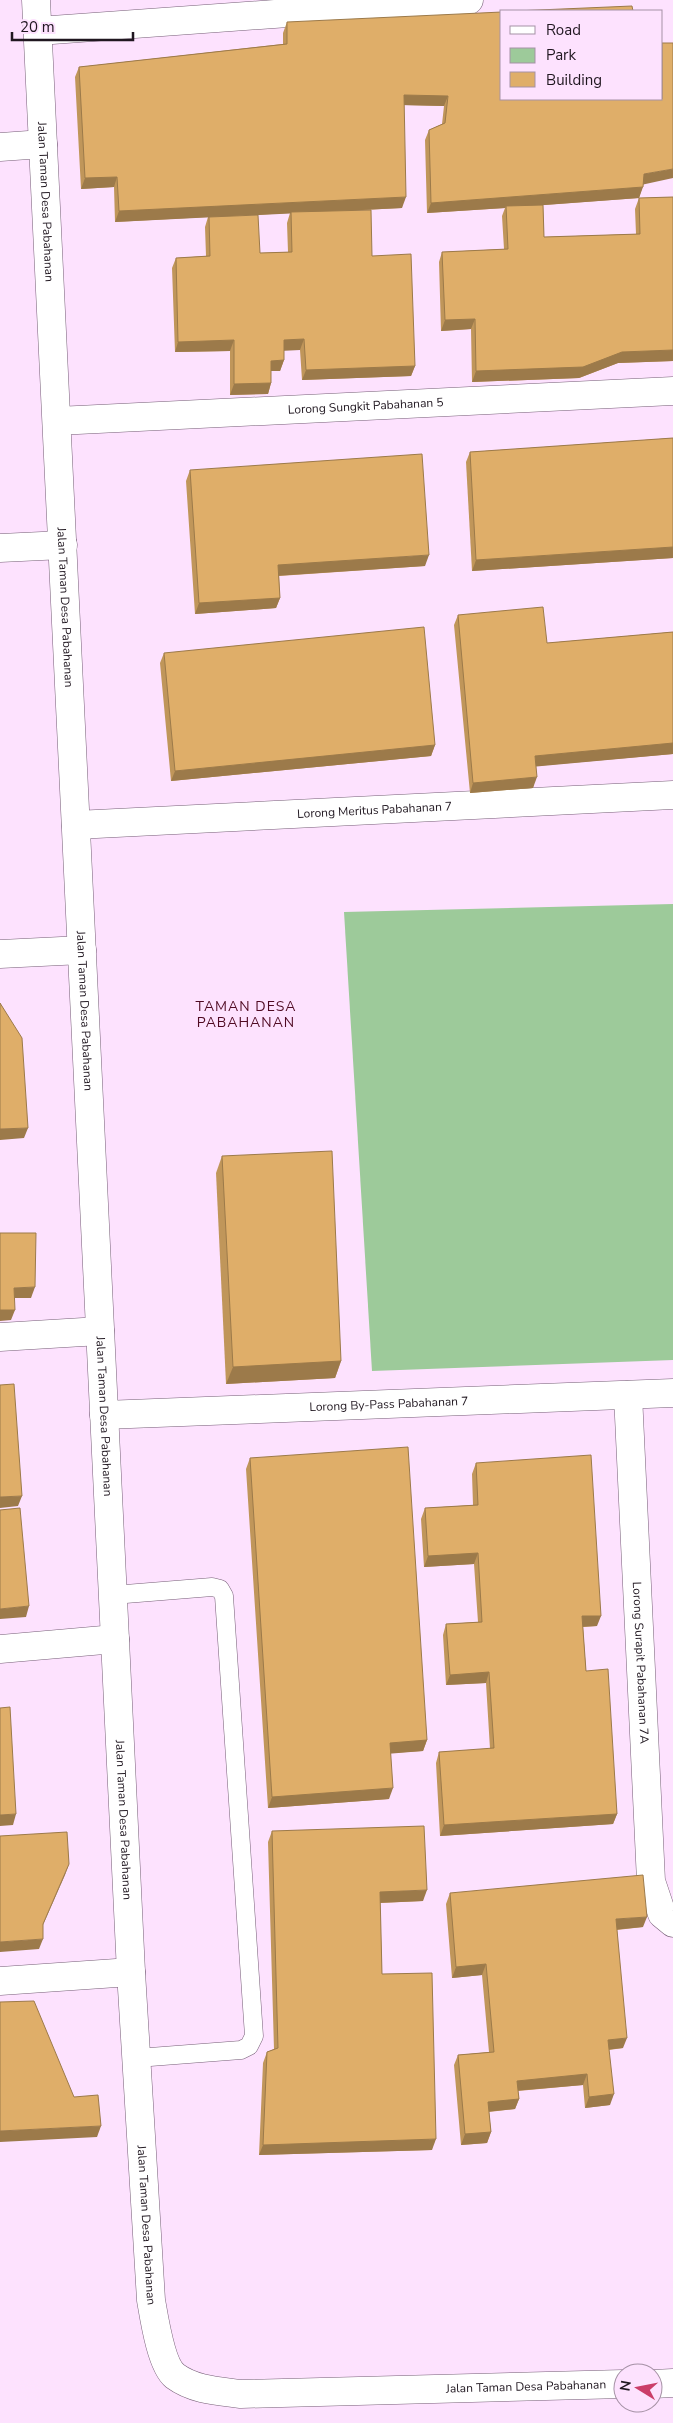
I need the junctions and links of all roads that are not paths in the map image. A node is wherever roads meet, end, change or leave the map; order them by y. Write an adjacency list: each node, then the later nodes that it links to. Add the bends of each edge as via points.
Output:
1 (36, 0): 3 (street, Jalan Taman Desa Pabahanan)
2 (469, 0): 3 (street)
3 (38, 30): 4 (street, Jalan Taman Desa Pabahanan)
4 (43, 144): 5 (street); 7 (street, Jalan Taman Desa Pabahanan)
5 (0, 147)
6 (673, 391): 7 (street, Lorong Sungkit Pabahanan 5)
7 (57, 421): 8 (street, Jalan Taman Desa Pabahanan)
8 (63, 545): 9 (street); 11 (street, Jalan Taman Desa Pabahanan)
9 (0, 548)
10 (673, 795): 11 (street, Lorong Meritus Pabahanan 7)
11 (76, 824): 12 (street, Jalan Taman Desa Pabahanan)
12 (82, 950): 13 (street); 14 (street, Jalan Taman Desa Pabahanan)
13 (0, 954)
14 (100, 1331): 15 (street); 18 (street, Jalan Taman Desa Pabahanan)
15 (0, 1337)
16 (673, 1393): 17 (street, Lorong By-Pass Pabahanan 7)
17 (628, 1395): 18 (street, Lorong By-Pass Pabahanan 7); 22 (street, Lorong Surapit Pabahanan 7A, via 651,1881 662,1914)
18 (104, 1415): 19 (street, Jalan Taman Desa Pabahanan)
19 (113, 1595): 20 (street, Jalan Taman Desa Pabahanan); 25 (lane, via 212,1587 220,1589 224,1596 254,2036 249,2046 241,2050)
20 (115, 1639): 21 (street); 23 (street, Jalan Taman Desa Pabahanan)
21 (0, 1649)
22 (673, 1923)
23 (131, 1972): 24 (street); 25 (street, Jalan Taman Desa Pabahanan)
24 (0, 1981)
25 (137, 2058): 26 (street, Jalan Taman Desa Pabahanan, via 151,2300 158,2340 174,2375 204,2390 241,2394)
26 (613, 2384)

